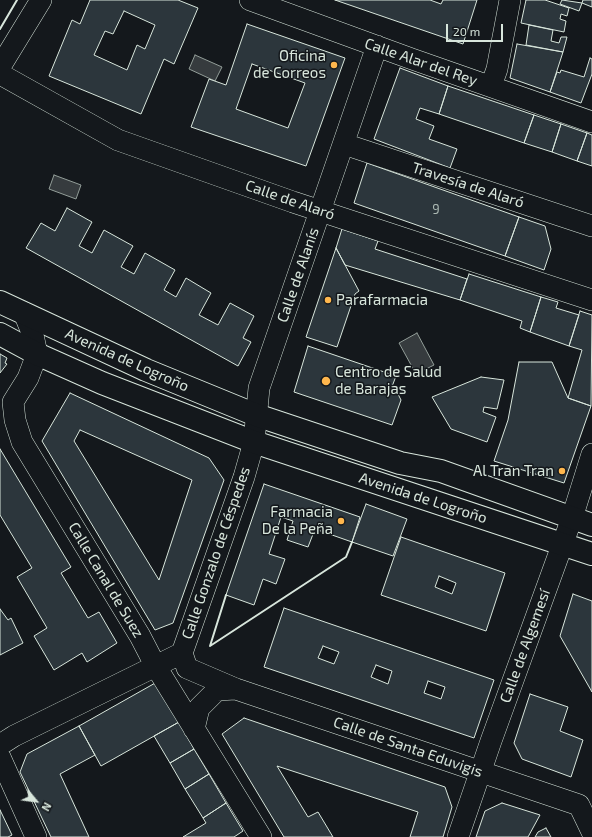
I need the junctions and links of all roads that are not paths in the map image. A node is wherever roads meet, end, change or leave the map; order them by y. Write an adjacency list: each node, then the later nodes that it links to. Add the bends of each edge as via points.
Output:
1 (41, 0): 5 (street)
2 (250, 0): 4 (street, Calle Alar del Rey)
3 (510, 0): 7 (street, via 497,70)
4 (376, 46): 7 (street, Calle Alar del Rey); 9 (street, Calle de Alanís)
5 (0, 68)
6 (0, 74): 10 (street, Calle de Alaró, via 118,140)
7 (491, 86): 8 (street, Calle Alar del Rey)
8 (592, 122)
9 (344, 144): 10 (street, Calle de Alanís); 11 (street, Travesía de Alaró)
10 (320, 211): 12 (street, Calle de Alaró); 18 (street, Calle de Alanís, via 259,388)
11 (592, 226)
12 (592, 300)
13 (0, 302): 14 (main road, Avenida de Logroño)
14 (24, 314): 16 (street, via 34,335); 18 (main road, Avenida de Logroño, via 146,370)
15 (0, 334): 16 (main road, Avenida de Logroño)
16 (37, 354): 17 (street, Calle Canal de Suez, via 28,378); 19 (main road, Avenida de Logroño, via 102,383)
17 (6, 406): 26 (street, Calle Canal de Suez, via 15,420 22,442)
18 (256, 415): 19 (street); 21 (main road, Avenida de Logroño, via 400,463 441,471)
19 (254, 442): 23 (main road, Avenida de Logroño); 25 (street, Calle Gonzalo de Céspedes)
20 (592, 454): 21 (street, Calle de Algemesí)
21 (572, 518): 22 (main road, Avenida de Logroño); 23 (street, Calle de Algemesí)
22 (592, 525)
23 (562, 544): 24 (main road, Avenida de Logroño); 31 (street, Calle de Algemesí)
24 (592, 554)
25 (182, 653): 26 (street, Calle Gonzalo de Céspedes); 27 (street, Calle de Santa Eduvigis, via 187,668)
26 (155, 665): 28 (street, Calle Canal de Suez); 29 (street, Calle Gonzalo de Céspedes)
27 (236, 689): 28 (street, Calle de Santa Eduvigis, via 217,690 202,704); 31 (street, Calle de Santa Eduvigis)
28 (194, 729): 33 (street, Calle Canal de Suez)
29 (0, 745)
30 (0, 757): 34 (street)
31 (480, 772): 32 (street, Calle de Santa Eduvigis, via 579,805); 35 (street, Calle de Algemesí)
32 (592, 832)
33 (259, 836)
34 (36, 837)
35 (458, 837)

